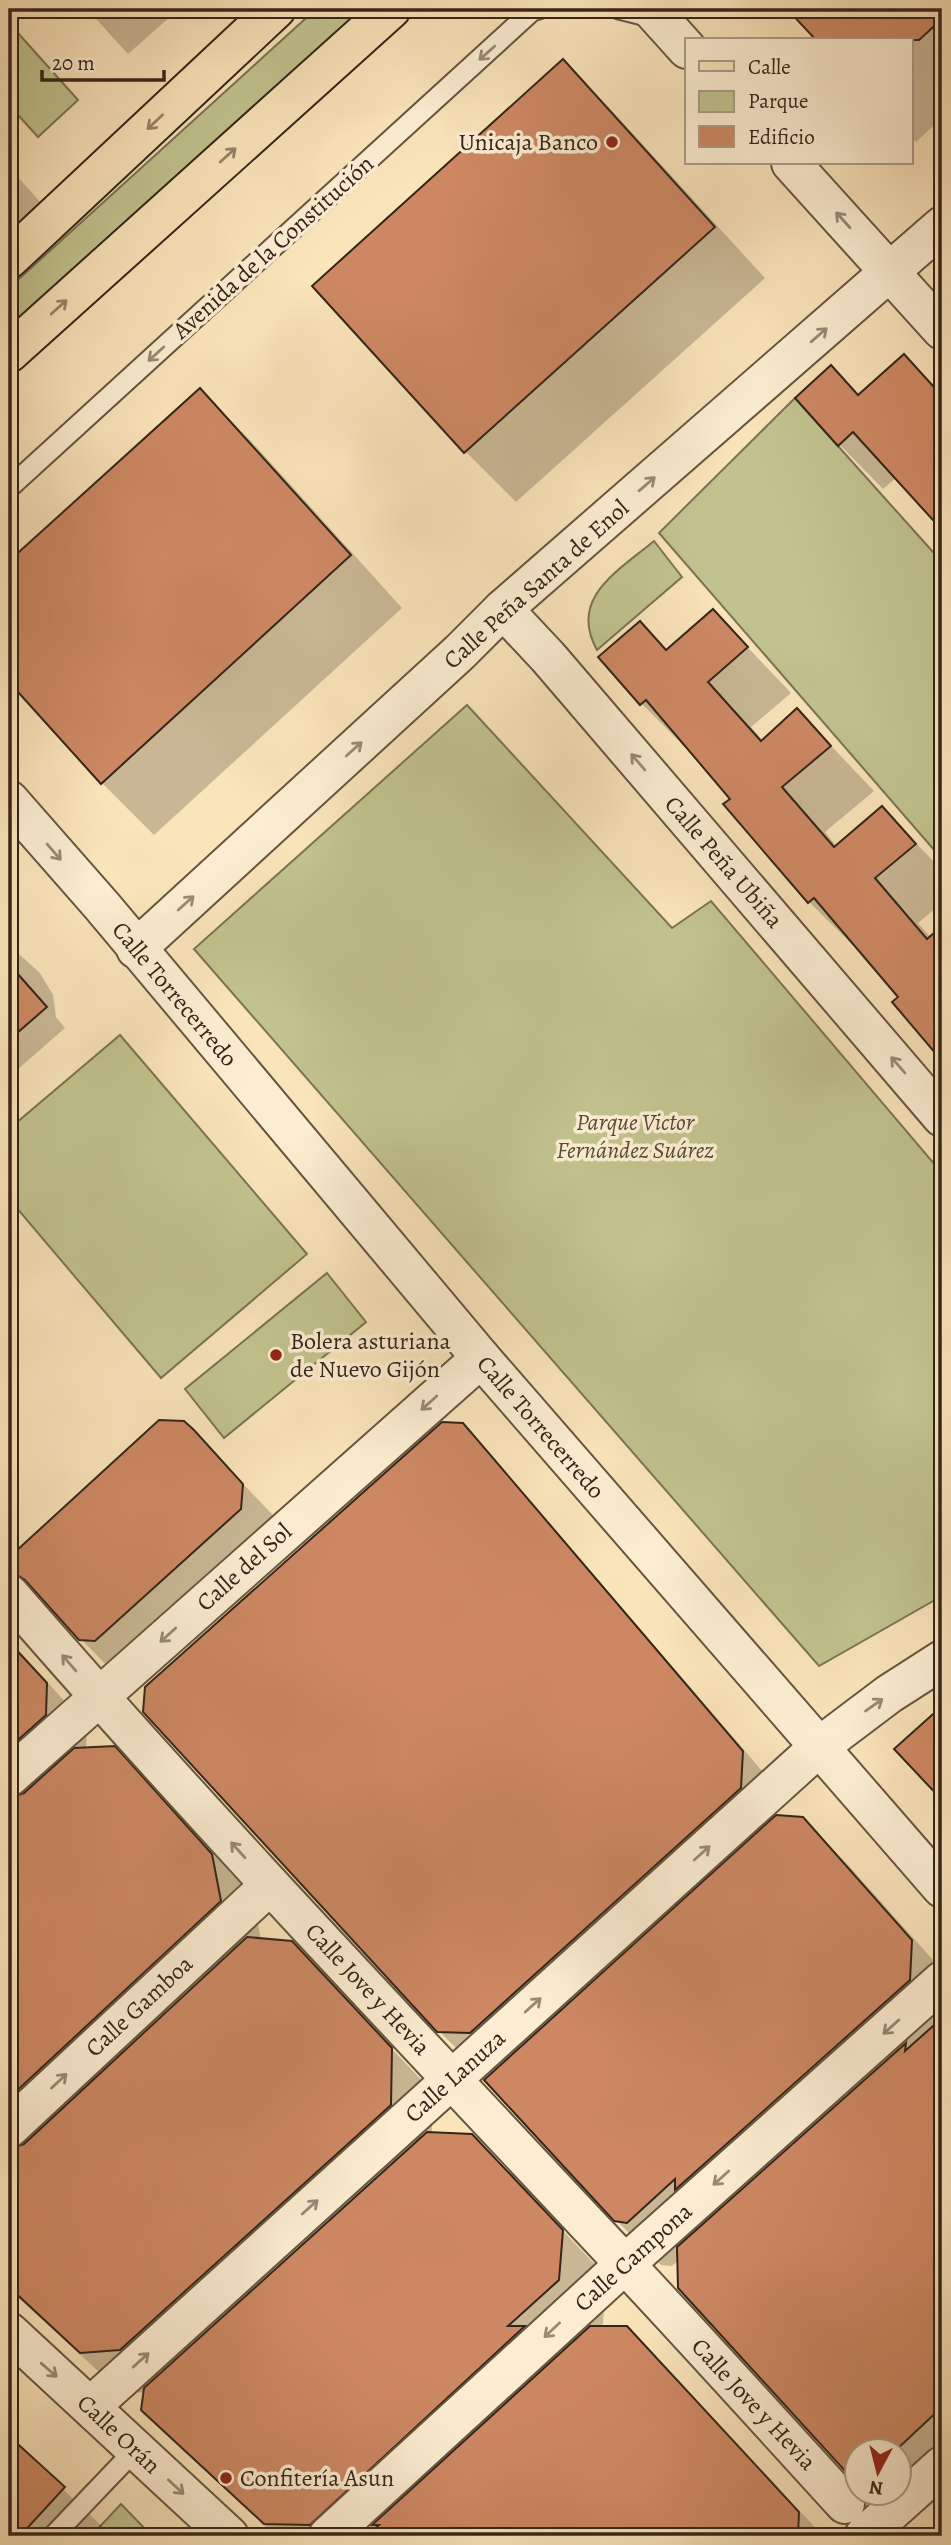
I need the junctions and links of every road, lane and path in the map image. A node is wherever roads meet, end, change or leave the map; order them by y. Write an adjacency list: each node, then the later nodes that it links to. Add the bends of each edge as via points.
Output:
1 (276, 9): 9 (main road, one-way to 9)
2 (391, 9): 12 (main road, one-way to 2)
3 (539, 9): 13 (lane, Avenida de la Constitución, one-way to 13)
4 (619, 9): 5 (lane)
5 (656, 12): 6 (street)
6 (685, 47)
7 (792, 164): 10 (street, one-way to 7)
8 (942, 226): 10 (street, Calle Peña Santa de Enol)
9 (9, 259)
10 (889, 271): 11 (street); 14 (street, Calle Peña Santa de Enol, one-way to 10)
11 (942, 330)
12 (9, 353)
13 (9, 488)
14 (503, 609): 16 (street, Calle Peña Santa de Enol, one-way to 14); 17 (street, Calle Peña Ubiña, one-way to 14)
15 (9, 800): 16 (street, Calle Torrecerredo, one-way to 16)
16 (136, 949): 18 (street, Calle Torrecerredo)
17 (942, 1117)
18 (481, 1358): 21 (street, Calle del Sol, one-way to 21); 22 (street, Calle Torrecerredo)
19 (9, 1594): 21 (street, Calle Jove y Hevia, one-way to 19)
20 (942, 1660): 22 (street, Calle Lanuza, one-way to 20)
21 (98, 1697): 23 (street, Calle del Sol); 24 (street, Calle Jove y Hevia, one-way to 21)
22 (820, 1746): 25 (street, Calle Torrecerredo); 27 (street, Calle Lanuza, one-way to 22)
23 (9, 1777)
24 (270, 1885): 27 (street, Calle Jove y Hevia); 28 (street, Calle Gamboa, one-way to 24)
25 (942, 1888)
26 (942, 1982): 29 (street, Calle Campona, one-way to 29)
27 (451, 2079): 29 (street, Calle Jove y Hevia); 31 (street, Calle Lanuza, one-way to 27)
28 (9, 2128)
29 (625, 2264): 34 (street, Calle Jove y Hevia); 37 (street, Calle Campona, one-way to 37)
30 (9, 2332): 31 (street, Calle Orán, one-way to 31)
31 (91, 2406): 32 (street, Calle Orán)
32 (136, 2449): 35 (lane); 36 (street, Calle Orán, one-way to 36)
33 (942, 2466): 34 (street)
34 (855, 2520)
35 (53, 2536)
36 (229, 2536)
37 (328, 2536)

